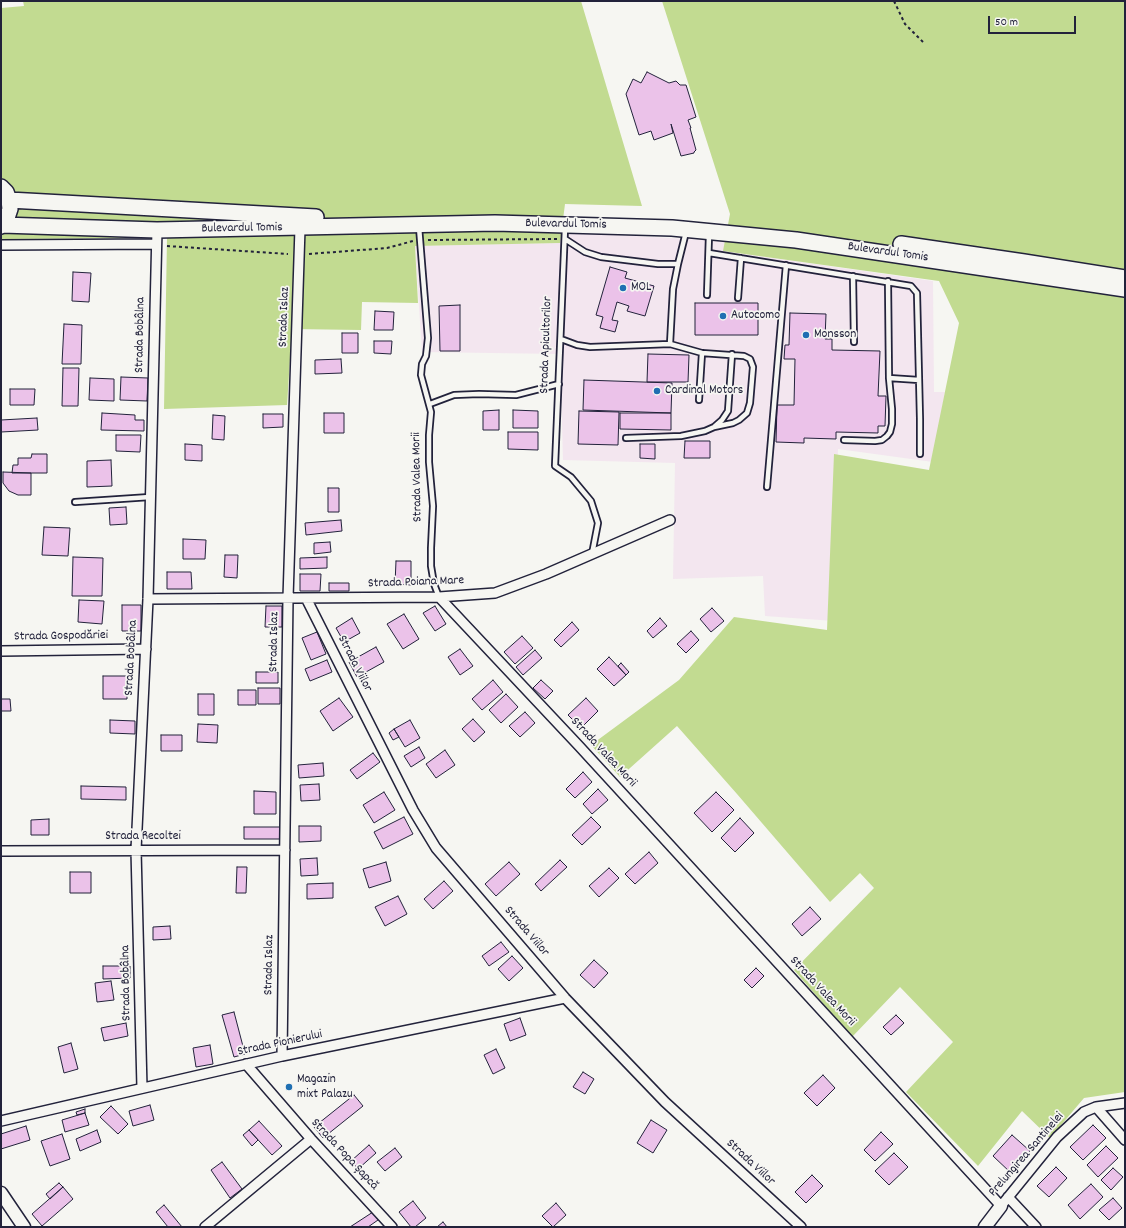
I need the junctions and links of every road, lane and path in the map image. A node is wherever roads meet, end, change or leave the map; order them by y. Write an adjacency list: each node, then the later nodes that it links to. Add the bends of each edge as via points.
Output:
1 (894, 1): 2 (path, via 906,24)
2 (924, 42)
3 (1, 187): 4 (main road)
4 (9, 200): 6 (main road, via 8,218); 20 (main road, Bulevardul Tomis, via 304,218 495,213 673,218 797,230)
5 (566, 224): 8 (main road, Bulevardul Tomis); 10 (main road, Bulevardul Tomis, via 495,223); 12 (lane, Strada Apicultorilor)
6 (2, 225): 11 (main road, Bulevardul Tomis)
7 (300, 228): 10 (main road, Bulevardul Tomis); 11 (main road, Bulevardul Tomis); 15 (street, Strada Islaz)
8 (687, 229): 9 (main road, Bulevardul Tomis); 17 (lane)
9 (708, 231): 14 (lane); 22 (main road, Bulevardul Tomis, via 796,240)
10 (420, 232): 12 (path); 15 (path, via 387,248); 34 (lane, Strada Valea Morii, via 428,338 420,375)
11 (156, 237): 13 (street); 15 (path, via 176,247); 40 (street, Strada Bobâlna)
12 (565, 239): 17 (lane, via 584,252 601,257); 25 (lane, Strada Apicultorilor)
13 (1, 245)
14 (709, 253): 16 (lane); 23 (lane)
15 (300, 254): 45 (street, Strada Islaz)
16 (741, 258): 18 (lane); 24 (lane)
17 (678, 264): 27 (lane)
18 (786, 265): 19 (lane); 39 (lane)
19 (853, 276): 21 (lane); 26 (lane)
20 (1125, 278)
21 (888, 281): 30 (lane); 31 (lane, via 911,286 917,293)
22 (1125, 289)
23 (707, 295)
24 (738, 298)
25 (560, 339): 27 (lane, via 577,346 590,347); 32 (lane, Strada Apicultorilor)
26 (854, 342)
27 (670, 344): 28 (lane)
28 (702, 353): 29 (lane); 33 (lane)
29 (732, 354): 35 (lane, via 728,411); 35 (lane, via 750,359 753,367 750,403 747,413 739,420)
30 (889, 378): 31 (lane); 37 (lane, via 892,424 887,436 875,442)
31 (919, 380): 38 (lane)
32 (559, 384): 34 (lane, via 516,395 454,395); 43 (lane, Strada Apicultorilor, via 555,466 571,477 591,501 598,523)
33 (699, 400)
34 (430, 404): 44 (lane, Strada Valea Morii, via 429,462 433,506 431,566)
35 (714, 427): 36 (lane, via 681,436)
36 (626, 438)
37 (844, 440)
38 (920, 454)
39 (767, 487)
40 (150, 497): 41 (lane); 47 (street, Strada Bobâlna)
41 (75, 502)
42 (670, 520): 43 (street, Strada Poiana Mare)
43 (592, 554): 44 (street, Strada Poiana Mare, via 495,593)
44 (439, 597): 46 (street, Strada Poiana Mare); 63 (street, Strada Valea Morii)
45 (288, 598): 46 (street, Strada Poiana Mare); 47 (street, Strada Poiana Mare); 51 (street, Strada Islaz)
46 (306, 598): 53 (street, Strada Viilor, via 413,810 436,848)
47 (148, 599): 48 (street, Strada Bobâlna)
48 (146, 649): 49 (street, Strada Gospodăriei); 50 (street, Strada Bobâlna)
49 (1, 651)
50 (136, 850): 51 (street, Strada Recoltei); 52 (street, Strada Recoltei); 56 (street, Strada Bobâlna)
51 (285, 850): 54 (street, Strada Islaz)
52 (1, 851)
53 (565, 998): 54 (street, Strada Pionierului); 67 (street, Strada Viilor, via 665,1102)
54 (282, 1056): 55 (street, Strada Pionierului)
55 (246, 1064): 56 (street, Strada Pionierului); 60 (street, Strada Popa Șapcă)
56 (142, 1088): 59 (street, Strada Pionierului)
57 (1125, 1103): 58 (street)
58 (1096, 1107): 61 (street); 63 (street, Prelungirea Santinelei, via 1084,1112 1057,1138)
59 (1, 1121)
60 (311, 1140): 65 (street); 66 (street, Strada Popa Șapcă)
61 (1125, 1140)
62 (1, 1192): 64 (street)
63 (1004, 1202): 68 (street, Prelungirea Santinelei); 69 (street, Strada Valea Morii)
64 (24, 1227)
65 (205, 1227)
66 (392, 1227)
67 (801, 1227)
68 (985, 1227)
69 (1036, 1227)

